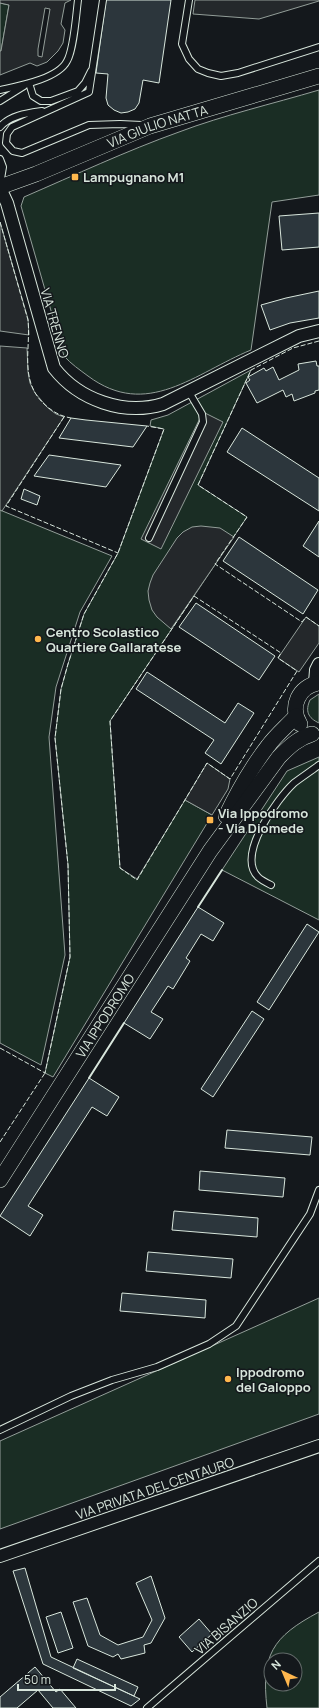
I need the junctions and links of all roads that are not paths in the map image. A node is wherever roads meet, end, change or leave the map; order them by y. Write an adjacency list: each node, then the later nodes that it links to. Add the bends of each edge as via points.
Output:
1 (78, 0): 7 (lane, via 67,62 52,74)
2 (103, 0): 5 (lane)
3 (189, 0): 4 (lane, via 182,44 198,69 208,73 221,76 238,73)
4 (319, 47)
5 (93, 67): 7 (lane, via 82,88 51,101 41,101 33,96); 10 (lane, via 89,92)
6 (319, 76): 11 (street, VIA GIULIO NATTA)
7 (29, 83): 8 (lane); 9 (lane)
8 (0, 90)
9 (0, 101)
10 (49, 110): 11 (lane, via 9,130 6,141 10,149 16,153 24,153 89,125); 12 (lane, via 23,114)
11 (150, 126): 14 (street, VIA GIULIO NATTA)
12 (0, 127)
13 (0, 159): 14 (lane)
14 (0, 187): 16 (street, VIA TRENNO, via 52,363 58,374 82,393 119,407 157,406)
15 (319, 331): 16 (street, VIA TRENNO, via 299,336)
16 (190, 392): 17 (lane, via 202,414 203,422)
17 (149, 538)
18 (319, 664): 19 (street, via 316,670)
19 (317, 683): 20 (street, via 306,687 300,694 296,703)
20 (296, 716): 21 (street, via 302,727); 23 (street, VIA IPPODROMO, via 269,744 241,785)
21 (316, 734): 23 (street, VIA IPPODROMO, via 299,739 279,757)
22 (319, 765): 24 (lane, via 293,784 271,810 254,842 251,861 257,877)
23 (210, 851): 25 (street, VIA IPPODROMO)
24 (271, 885)
25 (0, 1180)
26 (319, 1190): 27 (lane, via 310,1214 236,1326 209,1344 157,1367 70,1396)
27 (0, 1430)
28 (319, 1446): 29 (street, VIA PRIVATA DEL CENTAURO)
29 (0, 1556)
30 (319, 1561): 31 (lane, VIA BISANZIO)
31 (147, 1708)

